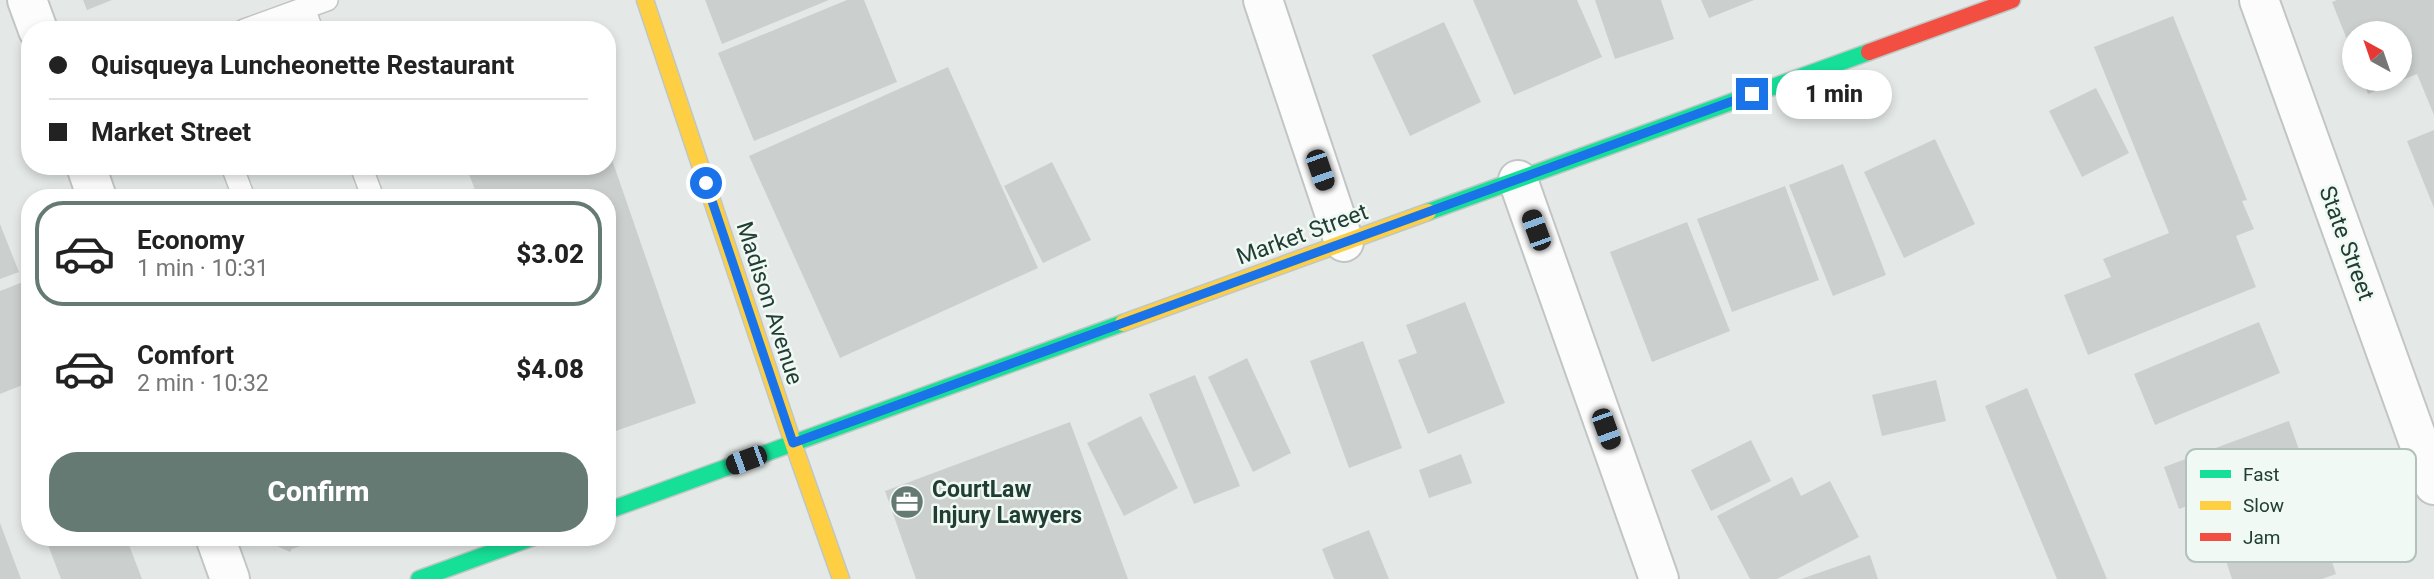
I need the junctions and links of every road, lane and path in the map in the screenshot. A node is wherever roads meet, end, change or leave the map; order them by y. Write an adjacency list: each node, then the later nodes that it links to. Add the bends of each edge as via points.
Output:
1 (27, 0): 8 (street)
2 (327, 0): 7 (lane)
3 (645, 0): 13 (street, Madison Avenue)
4 (1263, 0): 12 (street)
5 (2012, 0): 11 (street, Market Street)
6 (2259, 0): 14 (street, State Street)
7 (304, 8): 9 (lane); 10 (lane)
8 (35, 21)
9 (269, 21)
10 (309, 21)
11 (1518, 180): 12 (street, Market Street); 21 (street)
12 (1344, 242): 13 (street, Market Street)
13 (793, 443): 15 (street, Market Street); 20 (street, Madison Avenue)
14 (2434, 485)
15 (616, 508)
16 (218, 546): 18 (street)
17 (509, 546): 19 (street)
18 (230, 579)
19 (419, 579)
20 (841, 579)
21 (1659, 579)

